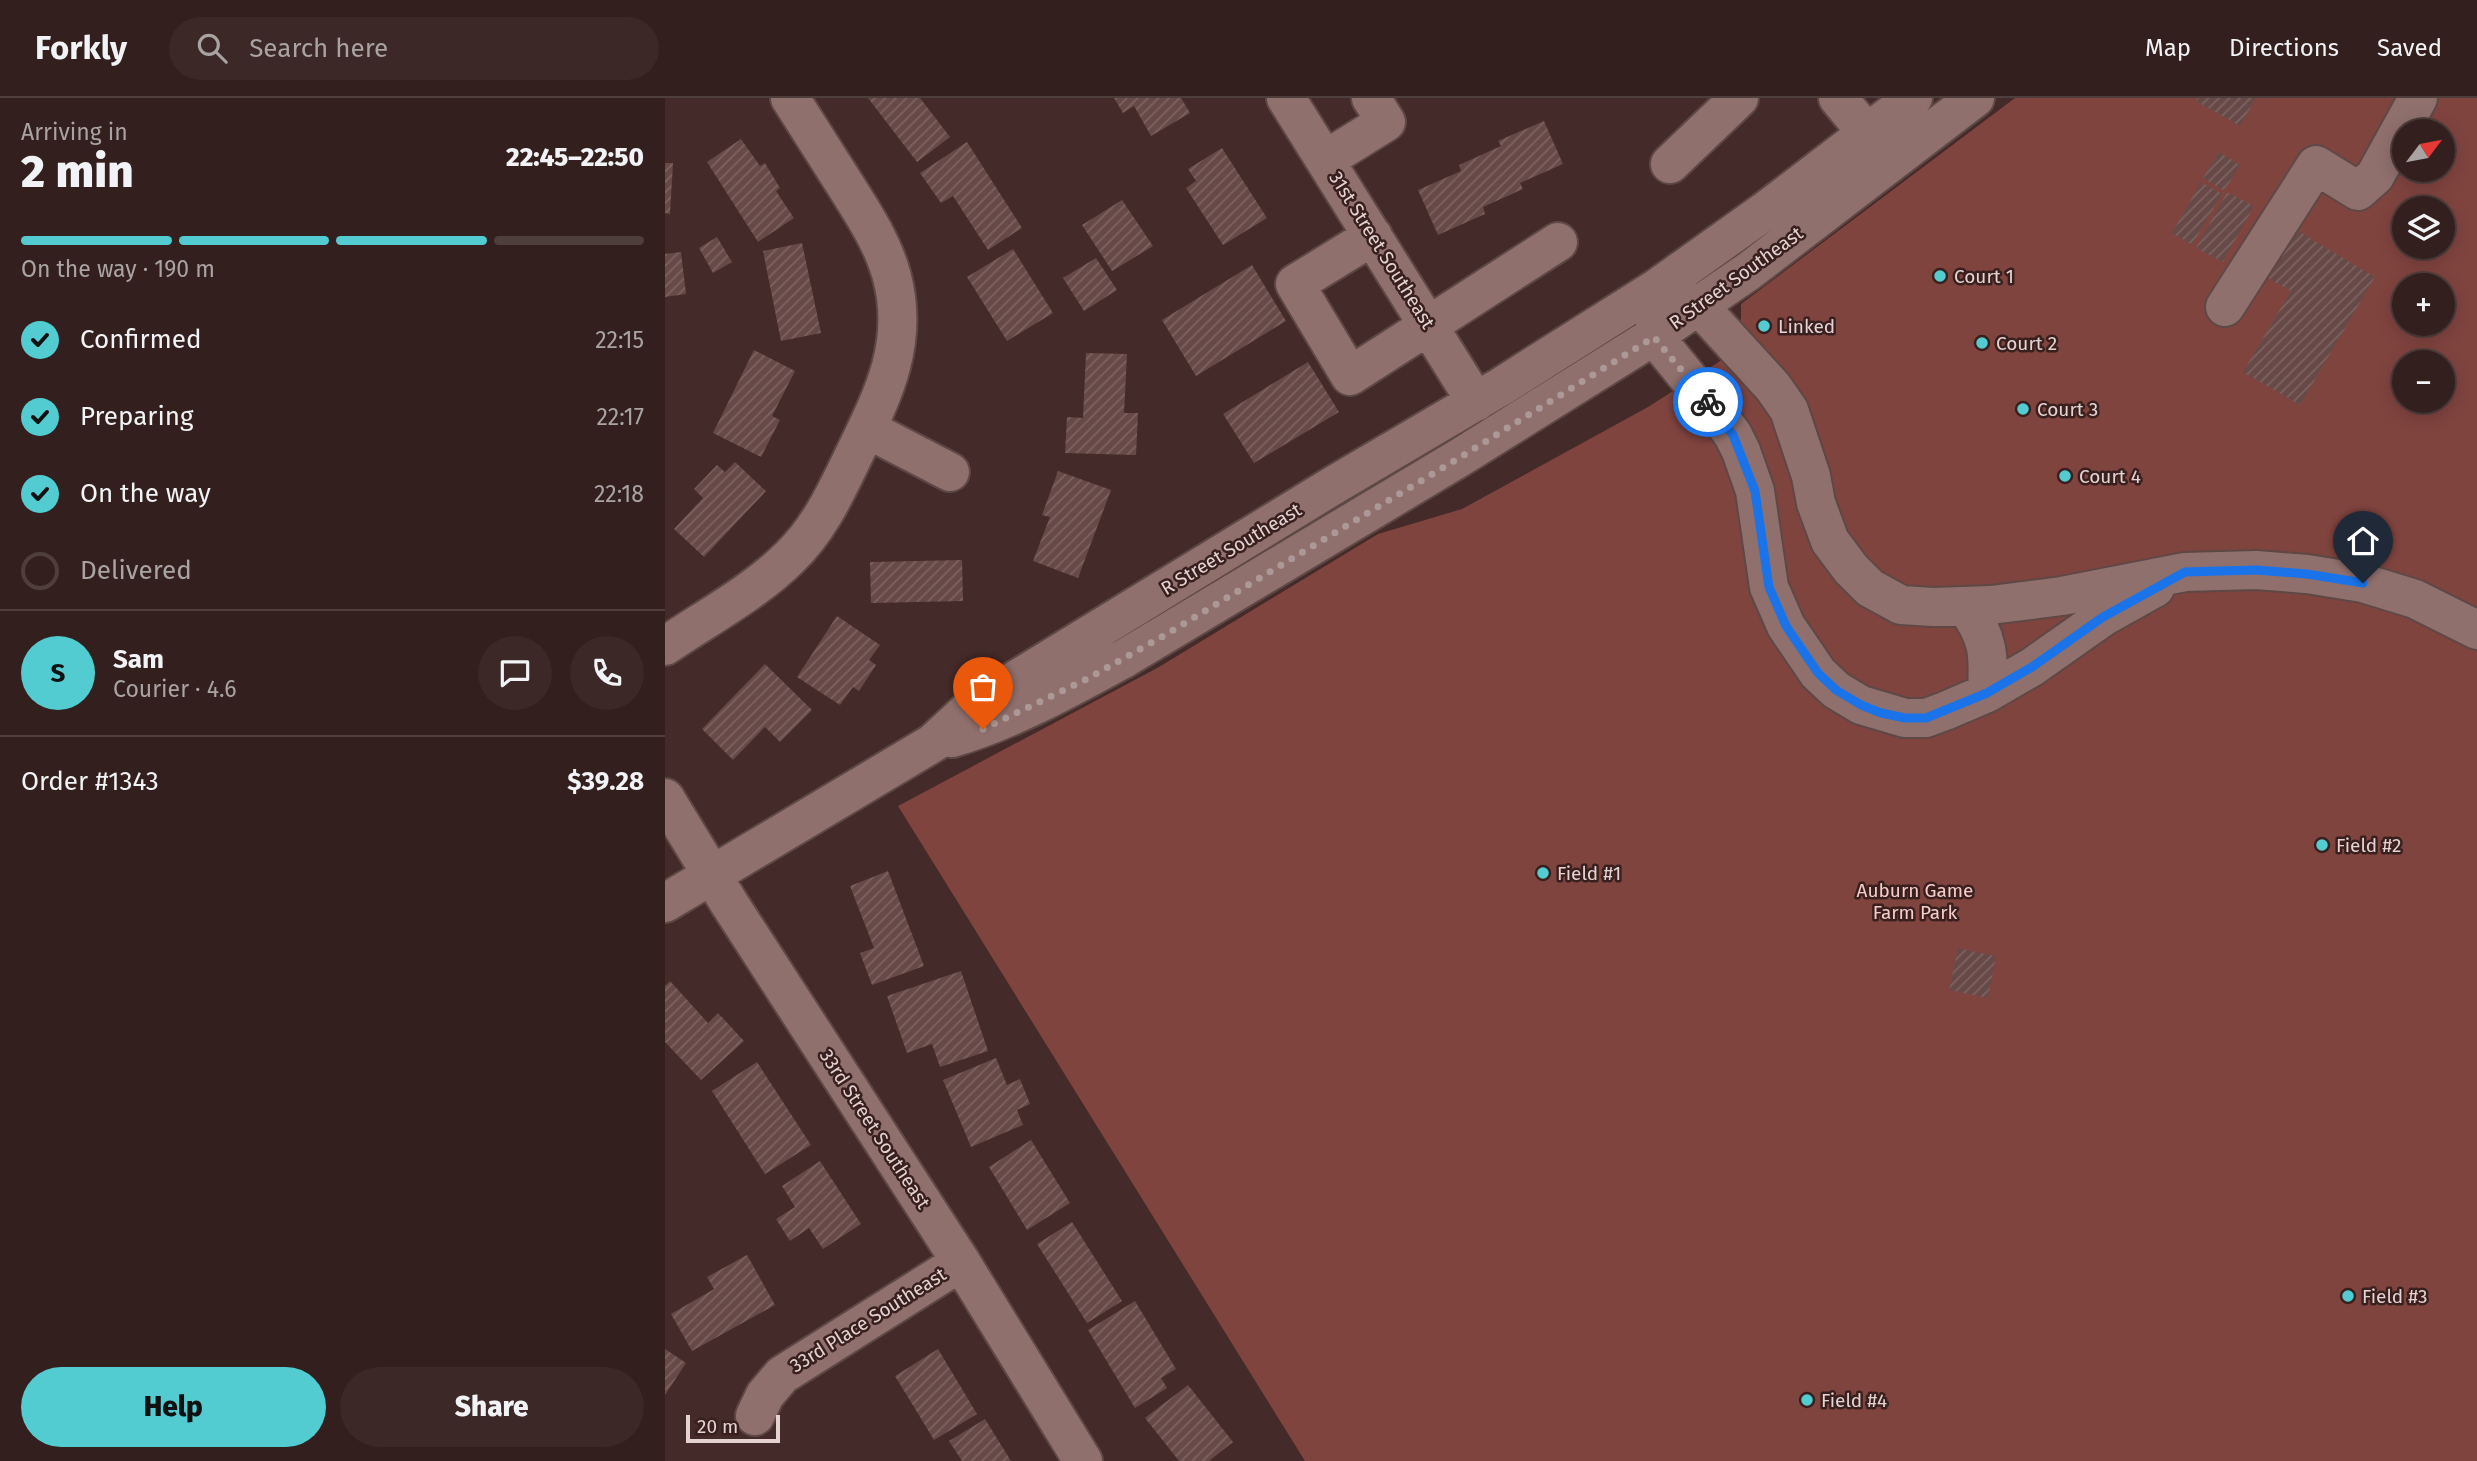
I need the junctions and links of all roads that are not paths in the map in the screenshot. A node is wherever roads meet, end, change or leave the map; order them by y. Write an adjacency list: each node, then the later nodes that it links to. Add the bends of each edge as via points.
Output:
1 (790, 98): 20 (street, via 870,224 895,290 895,355 888,384)
2 (1286, 98): 10 (street, 31st Street Southeast)
3 (1371, 98): 10 (street, via 1386,122)
4 (1739, 98): 11 (street)
5 (1838, 98): 9 (street)
6 (1913, 98): 9 (street, R Street Southeast)
7 (1975, 98): 15 (street, R Street Southeast)
8 (2418, 98): 16 (street, via 2375,176 2358,191 2316,165)
9 (1867, 133): 14 (street, R Street Southeast)
10 (1325, 160): 12 (street, 31st Street Southeast)
11 (1670, 164)
12 (1373, 236): 17 (street, 31st Street Southeast); 17 (street, via 1295,284 1350,376)
13 (1558, 242): 17 (street)
14 (1657, 288): 15 (street); 18 (street); 19 (street, R Street Southeast)
15 (1699, 306): 18 (street, R Street Southeast); 23 (street, via 1789,410 1830,541 1851,569 1870,588 1901,605)
16 (2225, 307)
17 (1430, 326): 19 (street, 31st Street Southeast)
18 (1654, 337): 26 (street, via 1733,435 1755,491 1775,604 1818,673 1861,705 1905,718 1926,718); 27 (street, R Street Southeast, via 1106,668 983,729)
19 (1476, 402): 27 (street, R Street Southeast, via 973,706)
20 (867, 429): 21 (street); 25 (street, via 830,505 796,551 759,583)
21 (950, 471)
22 (2185, 572): 23 (street, via 2062,596); 24 (street, via 2256,570 2363,583 2415,599); 26 (street, via 2103,617)
23 (1965, 606): 26 (street, via 1979,624 1987,648)
24 (2477, 630)
25 (665, 646)
26 (1987, 693)
27 (933, 743): 29 (street, R Street Southeast)
28 (665, 798): 29 (street, 33rd Street Southeast)
29 (713, 875): 30 (street, R Street Southeast); 31 (street, 33rd Street Southeast)
30 (665, 903)
31 (961, 1262): 32 (street, 33rd Place Southeast, via 782,1375); 33 (street, 33rd Street Southeast)
32 (755, 1416)
33 (1083, 1461)

